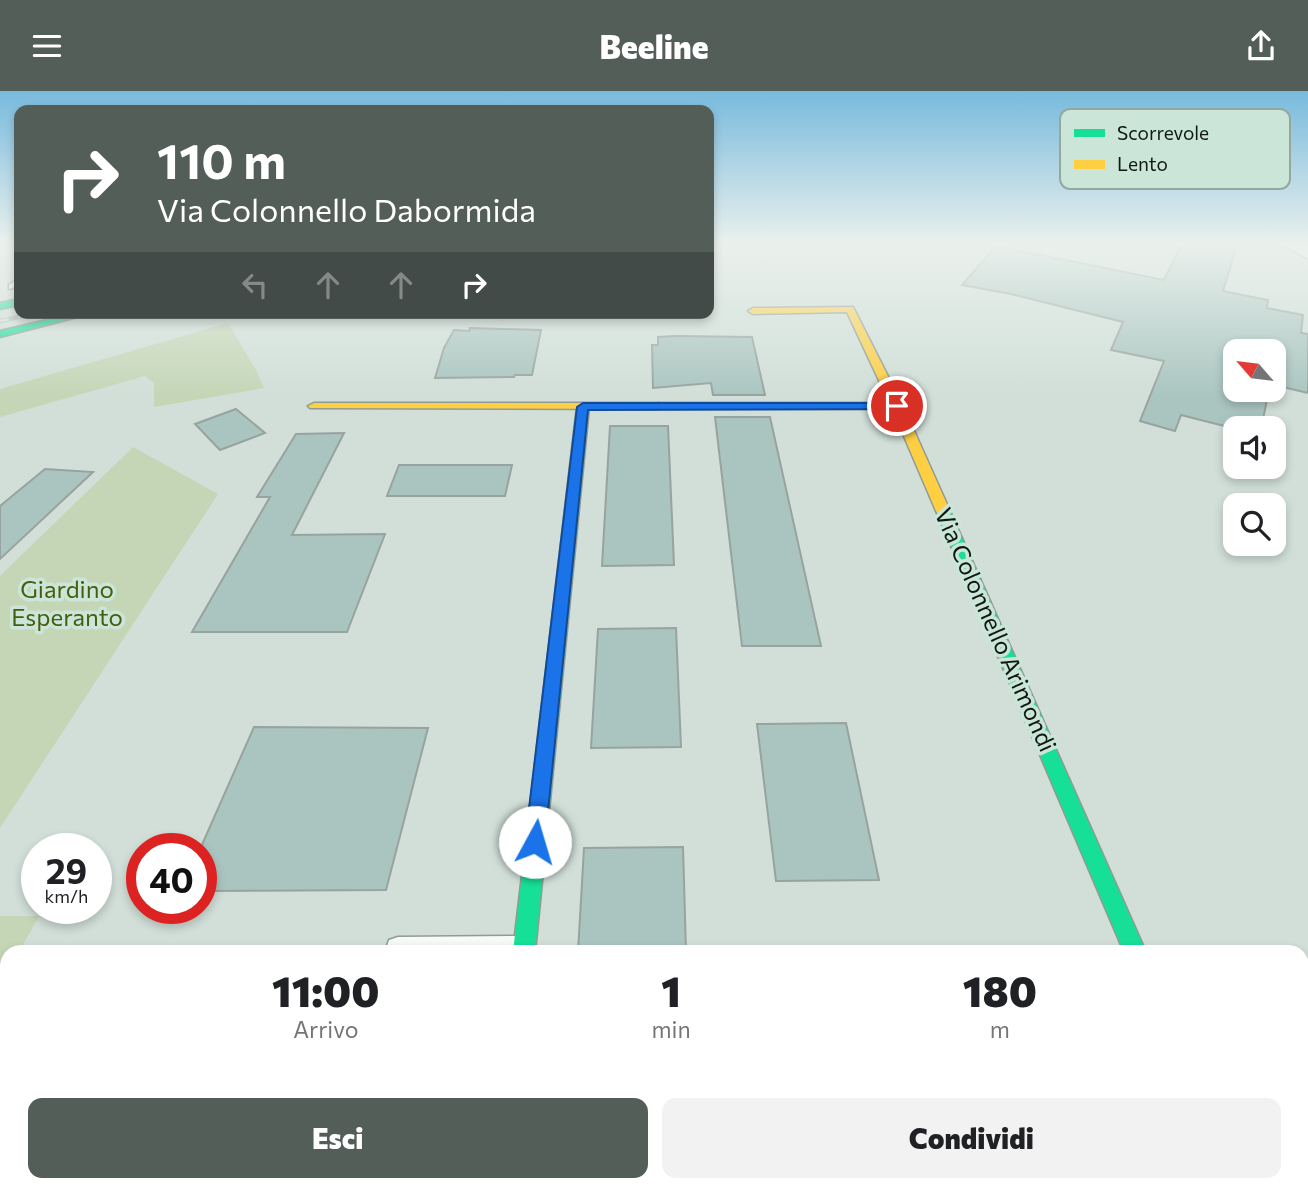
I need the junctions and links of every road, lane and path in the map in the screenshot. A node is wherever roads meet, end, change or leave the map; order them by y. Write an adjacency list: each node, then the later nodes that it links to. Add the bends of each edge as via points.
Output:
1 (753, 311): 4 (street, Via Colonnello Arimondi, via 850,309)
2 (64, 319): 3 (street)
3 (0, 334)
4 (897, 406): 6 (street); 8 (street, Via Colonnello Arimondi)
5 (314, 407): 6 (street)
6 (583, 407): 7 (street)
7 (525, 945)
8 (1132, 945)

